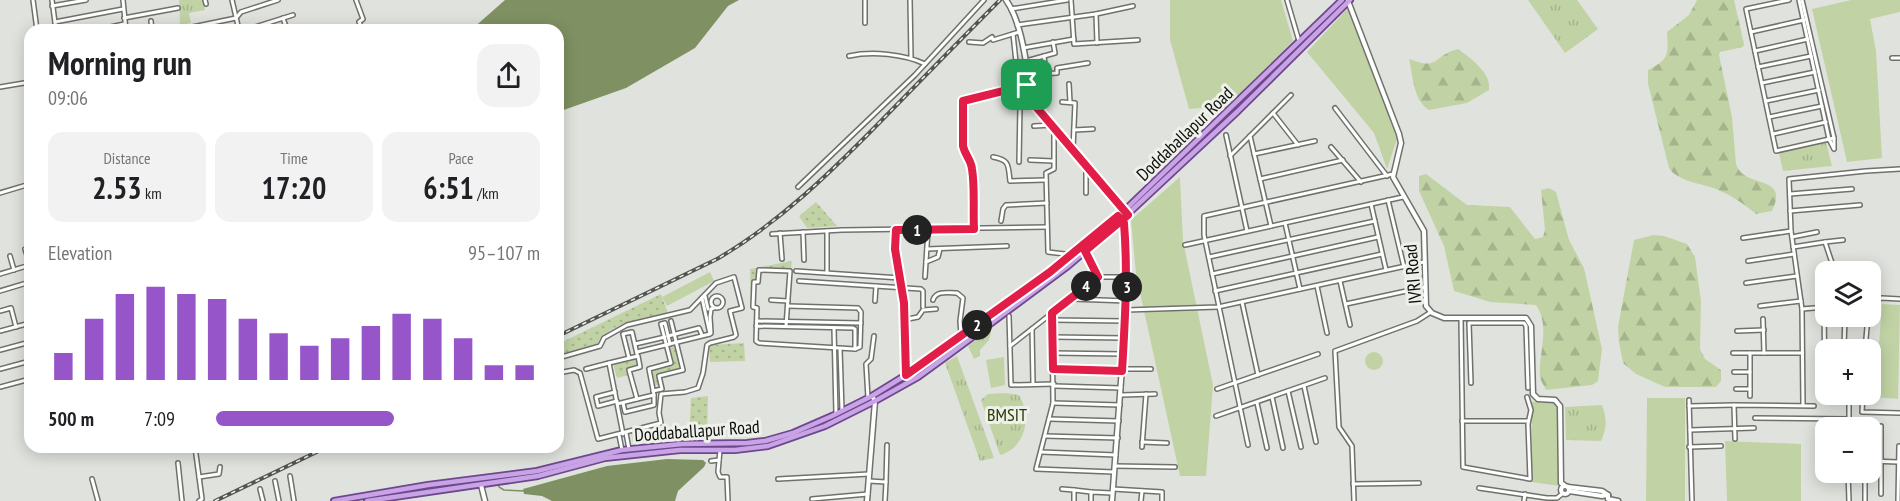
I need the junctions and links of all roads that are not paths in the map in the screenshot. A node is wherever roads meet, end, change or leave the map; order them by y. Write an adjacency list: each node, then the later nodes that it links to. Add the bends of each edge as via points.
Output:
1 (33, 0): 34 (street)
2 (52, 0): 19 (street)
3 (86, 0): 19 (street)
4 (123, 0): 22 (street)
5 (232, 0): 28 (street)
6 (278, 0): 28 (street, via 241,12)
7 (356, 0): 41 (street, via 363,19)
8 (865, 0): 33 (street)
9 (910, 0): 58 (street)
10 (984, 0): 64 (street)
11 (1006, 0): 23 (main road)
12 (1069, 0): 18 (street); 26 (street)
13 (1287, 0): 52 (street)
14 (1342, 0): 52 (main road, Doddaballapur Road)
15 (1349, 0): 106 (main road, via 1400,134); 125 (main road, Doddaballapur Road)
16 (1789, 0): 44 (street, via 1746,9)
17 (1801, 0): 30 (street); 92 (street)
18 (1054, 1): 23 (street)
19 (52, 6): 32 (street)
20 (1133, 6): 24 (street)
21 (178, 8): 27 (street)
22 (123, 9): 27 (street); 32 (street)
23 (1011, 9): 42 (main road)
24 (1096, 14): 26 (street); 51 (street)
25 (293, 15): 29 (street)
26 (1073, 16): 42 (street); 46 (street)
27 (124, 18): 35 (street)
28 (236, 18): 37 (street); 38 (street)
29 (283, 18): 39 (street); 40 (street)
30 (1804, 20): 44 (street); 47 (street)
31 (151, 21): 36 (street)
32 (55, 22)
33 (865, 23)
34 (36, 24)
35 (125, 24)
36 (151, 24)
37 (207, 24)
38 (238, 24)
39 (264, 24)
40 (284, 24)
41 (360, 24)
42 (1017, 25): 43 (main road)
43 (1019, 32): 45 (street); 53 (main road)
44 (1750, 32): 54 (street)
45 (1013, 34): 49 (street, via 993,40 992,37 983,43); 62 (street)
46 (1074, 39): 50 (street); 51 (street, via 1074,44)
47 (1808, 39): 54 (street); 57 (street)
48 (1138, 40): 51 (street)
49 (969, 42)
50 (1053, 42): 53 (street); 56 (street, via 1055,53)
51 (1097, 43)
52 (1299, 43): 125 (main road, Doddaballapur Road)
53 (1023, 48): 61 (main road)
54 (1755, 51): 65 (street)
55 (849, 56): 58 (street, via 866,52)
56 (1044, 56): 61 (street); 68 (street)
57 (1811, 56): 65 (street); 66 (street)
58 (911, 57): 64 (street)
59 (1892, 58): 60 (street)
60 (1900, 58)
61 (1025, 61): 67 (main road)
62 (1016, 62)
63 (1088, 63): 68 (street, via 1057,68 1057,74)
64 (925, 64): 112 (street)
65 (1758, 67): 70 (street)
66 (1815, 72): 70 (street); 74 (street)
67 (1027, 75): 68 (street); 72 (main road)
68 (1046, 75)
69 (24, 82): 73 (street)
70 (1762, 83): 76 (street)
71 (1069, 84): 79 (street)
72 (1027, 85): 77 (main road); 132 (street, via 963,101 963,146 972,169)
73 (0, 87)
74 (1819, 90): 76 (street); 80 (street)
75 (1291, 95): 82 (street)
76 (1766, 101): 83 (street)
77 (1032, 102): 86 (main road); 103 (street, via 1020,105)
78 (1062, 102): 79 (street)
79 (1070, 102): 88 (street, via 1075,103)
80 (1822, 105): 83 (street); 84 (street)
81 (1335, 108): 107 (street)
82 (1273, 113): 91 (street); 94 (street)
83 (1769, 117): 89 (street)
84 (1826, 122): 89 (street); 92 (street)
85 (1034, 126): 86 (street)
86 (1053, 127): 96 (main road); 102 (street)
87 (1093, 129): 88 (street)
88 (1074, 130): 96 (street)
89 (1773, 134): 92 (street, via 1776,151)
90 (1226, 135): 98 (street)
91 (1250, 136): 97 (street); 98 (street)
92 (1831, 139)
93 (1315, 141): 94 (street)
94 (1298, 144): 97 (street)
95 (1331, 147): 101 (street)
96 (1073, 149): 104 (main road)
97 (1254, 154): 108 (street)
98 (1230, 156): 123 (street)
99 (993, 157): 109 (street, via 1008,164 1010,181)
100 (1030, 160): 102 (street)
101 (1343, 160): 108 (street); 110 (street)
102 (1053, 161): 109 (street, via 1054,169 1046,173)
103 (1019, 162)
104 (1086, 164): 115 (street); 125 (main road)
105 (1900, 169): 116 (street, via 1789,179)
106 (1393, 174): 107 (street); 117 (main road, IVRI Road)
107 (1387, 176): 110 (street)
108 (1260, 179): 120 (street)
109 (1046, 180): 119 (street)
110 (1361, 182): 120 (street)
111 (24, 186): 114 (street)
112 (798, 187)
113 (1852, 189): 116 (street)
114 (0, 193)
115 (1086, 194)
116 (1790, 194): 124 (street)
117 (1404, 196): 118 (street); 166 (main road, IVRI Road, via 1424,231)
118 (1388, 200): 121 (street); 168 (street)
119 (1047, 203): 127 (street, via 1006,205); 131 (street)
120 (1265, 203): 123 (street); 130 (street)
121 (1371, 204): 128 (street); 129 (street)
122 (1860, 205): 124 (street)
123 (1242, 208): 137 (street); 145 (street, via 1204,216)
124 (1790, 211): 138 (street)
125 (1126, 212): 126 (main road, Doddaballapur Road)
126 (1120, 218): 154 (main road, Doddaballapur Road); 157 (main road, Doddaballapur Road); 179 (main road)
127 (1000, 221)
128 (1375, 221): 142 (street); 146 (street)
129 (1285, 223): 130 (street); 146 (street)
130 (1270, 226): 137 (street)
131 (1047, 227): 132 (street); 157 (street, via 1048,252)
132 (974, 229): 134 (street)
133 (896, 230): 134 (street); 136 (street); 180 (street)
134 (928, 230): 152 (street)
135 (803, 231): 136 (street); 140 (street); 162 (street)
136 (827, 231): 172 (street)
137 (1247, 231): 145 (street)
138 (1791, 231): 143 (street); 144 (street)
139 (1817, 232): 143 (street)
140 (780, 233): 141 (street); 161 (street)
141 (772, 234)
142 (1378, 237): 155 (street); 159 (street)
143 (1792, 237): 151 (street)
144 (1743, 238)
145 (1205, 240): 149 (street); 160 (street)
146 (1289, 240): 159 (street); 160 (street)
147 (1843, 240): 148 (street)
148 (1825, 242): 151 (street); 165 (street)
149 (1185, 245)
150 (1007, 246): 153 (street)
151 (1793, 247): 156 (street)
152 (927, 249): 153 (street); 163 (street)
153 (940, 249): 163 (street, via 938,257)
154 (1085, 251): 178 (street); 301 (main road, Doddaballapur Road, via 918,377)
155 (1382, 254): 170 (street); 173 (street)
156 (1794, 254): 164 (street); 176 (street)
157 (1073, 255): 241 (main road, Doddaballapur Road)
158 (10, 256): 169 (street)
159 (1293, 256): 173 (street); 175 (street)
160 (1209, 258): 175 (street)
161 (782, 259)
162 (804, 260)
163 (926, 261): 177 (street)
164 (1748, 261)
165 (1831, 261)
166 (1424, 262): 168 (street); 187 (main road, IVRI Road)
167 (24, 267): 169 (street)
168 (1404, 267): 170 (street)
169 (14, 270): 174 (street)
170 (1386, 270): 181 (street)
171 (796, 271): 172 (street)
172 (827, 273): 180 (street)
173 (1296, 273): 189 (street); 191 (street)
174 (0, 274)
175 (1212, 274): 191 (street)
176 (1797, 276): 183 (street); 199 (street)
177 (925, 277)
178 (1098, 277): 179 (street); 193 (street)
179 (1127, 277): 198 (main road)
180 (900, 278): 188 (street)
181 (1340, 280): 186 (street); 203 (street)
182 (799, 281): 185 (street)
183 (1746, 283)
184 (24, 284): 190 (street)
185 (876, 286): 188 (street); 200 (street)
186 (1317, 286): 189 (street); 236 (street)
187 (1425, 287): 203 (street); 214 (main road, IVRI Road, via 1426,306)
188 (902, 288): 205 (street, via 922,290); 219 (street)
189 (1300, 289): 201 (street)
190 (0, 291)
191 (1215, 291): 206 (street)
192 (703, 297): 209 (street); 237 (street); 262 (street, via 690,310 627,325 604,338 600,346); 328 (street, via 716,284 734,277 742,308 730,311 736,335 707,345 698,388 661,394 661,423)
193 (1070, 298): 198 (street); 215 (street)
194 (1900, 298): 195 (street)
195 (1881, 299)
196 (771, 300): 202 (street)
197 (933, 300): 241 (street, via 939,293 963,297)
198 (1127, 301): 212 (main road)
199 (1801, 301): 204 (street); 211 (street)
200 (875, 302)
201 (1242, 302): 206 (street); 276 (street)
202 (788, 303): 222 (street, via 790,271 759,270 758,282 754,282 753,307 757,308); 223 (street); 225 (street, via 858,308)
203 (1346, 304): 227 (street)
204 (1760, 306)
205 (922, 307)
206 (1218, 307): 212 (street); 281 (street)
207 (714, 308): 207 (street, via 711,301 718,296 723,304); 237 (street, via 710,312)
208 (1815, 308): 211 (street)
209 (708, 309)
210 (936, 309): 219 (street, via 925,309 918,317)
211 (1802, 309): 258 (street)
212 (1126, 310): 224 (main road)
213 (0, 311): 230 (street, via 11,308)
214 (1431, 312): 217 (main road, IVRI Road, via 1444,318); 370 (street, via 1335,351 1339,427 1352,446)
215 (1052, 313): 220 (street); 232 (street)
216 (1009, 316): 249 (street)
217 (1461, 318): 266 (main road, IVRI Road, via 1526,318 1531,326); 278 (street)
218 (1763, 319): 233 (street)
219 (903, 320): 275 (street)
220 (1052, 320): 224 (street); 243 (street)
221 (672, 321): 238 (street)
222 (757, 321): 223 (street); 228 (street)
223 (787, 321): 225 (street); 229 (street)
224 (1125, 321): 244 (main road)
225 (861, 323): 252 (street, via 860,347)
226 (24, 325): 230 (street)
227 (1350, 325)
228 (756, 326): 229 (street); 250 (street, via 759,343)
229 (786, 326): 231 (street)
230 (16, 327): 234 (street)
231 (834, 328): 250 (street); 252 (street, via 855,329)
232 (1032, 328): 249 (street); 283 (street)
233 (1764, 330): 235 (street); 257 (street)
234 (0, 331)
235 (1737, 331)
236 (1328, 333)
237 (710, 334): 239 (street)
238 (675, 335): 239 (street, via 699,328); 242 (street); 245 (street)
239 (702, 336): 245 (street)
240 (874, 336): 301 (street, via 866,367)
241 (961, 336): 275 (main road, Doddaballapur Road)
242 (666, 337): 247 (street); 248 (street)
243 (1052, 337): 244 (street); 254 (street)
244 (1124, 338): 260 (main road)
245 (677, 342): 248 (street); 294 (street, via 684,370 659,376 662,389)
246 (24, 344): 253 (street)
247 (635, 344): 259 (street); 263 (street, via 632,332 623,334)
248 (668, 344): 259 (street); 294 (street, via 671,363 649,369)
249 (1010, 346): 283 (street, via 1011,385)
250 (833, 348): 251 (street); 317 (street)
251 (840, 349): 252 (street); 315 (street)
252 (855, 349)
253 (0, 350)
254 (1053, 353): 260 (street); 269 (street)
255 (1733, 353): 256 (street)
256 (1749, 353): 257 (street); 274 (street)
257 (1764, 353): 258 (street)
258 (1802, 353): 310 (street)
259 (638, 354): 263 (street); 302 (street, via 640,367 629,370)
260 (1123, 354): 271 (main road)
261 (1318, 354): 276 (street)
262 (564, 356)
263 (629, 358): 265 (street)
264 (24, 363): 267 (street)
265 (609, 363): 268 (street); 293 (street)
266 (1529, 366): 277 (street, via 1526,324 1469,324); 288 (street); 298 (main road, IVRI Road)
267 (0, 369)
268 (586, 369)
269 (1053, 369): 271 (street); 284 (street)
270 (1151, 369): 271 (street)
271 (1122, 370): 287 (main road)
272 (564, 372): 328 (street, via 580,373 598,439)
273 (1734, 372): 274 (street)
274 (1750, 372): 291 (street)
275 (906, 375): 301 (main road, Doddaballapur Road)
276 (1258, 375): 281 (street)
277 (1471, 375): 278 (street); 282 (street)
278 (1461, 376): 323 (street)
279 (1324, 378): 285 (street)
280 (24, 381): 286 (street)
281 (1234, 383): 289 (street); 314 (street)
282 (1471, 383)
283 (1033, 384): 284 (street)
284 (1054, 385): 287 (street); 307 (street)
285 (1304, 385): 292 (street); 332 (street)
286 (0, 387)
287 (1121, 388): 297 (main road)
288 (1527, 388)
289 (1216, 389)
290 (1736, 389): 291 (street)
291 (1750, 389): 299 (street)
292 (1288, 391): 300 (street); 338 (street)
293 (615, 392): 305 (street); 305 (street, via 596,397 598,406)
294 (654, 393): 302 (street); 306 (street, via 654,405 625,412)
295 (1146, 394): 296 (street); 297 (street); 333 (street, via 1142,444)
296 (1155, 394)
297 (1120, 395): 308 (main road)
298 (1533, 396): 324 (street, via 1527,398 1531,410); 373 (main road, via 1555,400 1559,405 1562,483)
299 (1750, 396)
300 (1272, 397): 304 (street); 341 (street)
301 (872, 398): 315 (main road, Doddaballapur Road); 344 (main road, Doddaballapur Road, via 825,426 784,442); 356 (main road)
302 (637, 399): 306 (street)
303 (1689, 400): 312 (street)
304 (1257, 402): 314 (street); 340 (street)
305 (617, 403): 306 (street); 328 (street)
306 (623, 403)
307 (1053, 403): 308 (street); 320 (street)
308 (1120, 405): 322 (main road)
309 (1734, 405): 310 (street); 312 (street); 325 (street)
310 (1803, 405): 313 (street)
311 (1862, 405): 316 (street, via 1862,412)
312 (1689, 406): 327 (street)
313 (1814, 406)
314 (1240, 408): 318 (street); 335 (street)
315 (843, 411): 317 (main road, Doddaballapur Road)
316 (1900, 413)
317 (836, 414): 342 (main road, Doddaballapur Road, via 765,441)
318 (1216, 416)
319 (1755, 418): 321 (street)
320 (1049, 419): 322 (street); 329 (street)
321 (1815, 419)
322 (1119, 421): 330 (main road)
323 (1462, 421): 324 (street); 324 (street, via 1463,467 1528,480)
324 (1528, 421)
325 (1734, 428): 326 (street); 327 (street); 331 (street)
326 (1754, 428)
327 (1689, 430): 339 (street)
328 (623, 434): 342 (street); 343 (street)
329 (1045, 436): 330 (street); 345 (street)
330 (1118, 438): 347 (main road)
331 (1735, 439)
332 (1316, 442)
333 (1167, 443)
334 (887, 445): 365 (street)
335 (1248, 445)
336 (1721, 446): 339 (street)
337 (1899, 446): 351 (street)
338 (1300, 447)
339 (1689, 447): 408 (street)
340 (1267, 448)
341 (1283, 448)
342 (629, 449): 343 (main road, Doddaballapur Road)
343 (622, 450): 360 (main road, Doddaballapur Road)
344 (720, 450): 348 (street); 360 (main road, Doddaballapur Road, via 605,458 551,474)
345 (1041, 452): 347 (street); 355 (street, via 1036,469)
346 (196, 453): 358 (street)
347 (1116, 455): 355 (main road)
348 (719, 459): 349 (street); 397 (street, via 718,475 727,477)
349 (711, 461)
350 (1881, 462): 351 (street)
351 (1899, 462): 411 (street)
352 (178, 463): 389 (street)
353 (220, 467): 358 (street, via 219,474)
354 (1175, 467): 355 (street)
355 (1115, 469): 377 (main road)
356 (869, 474): 361 (street); 364 (main road)
357 (290, 476): 393 (street)
358 (199, 477): 390 (street)
359 (92, 478): 388 (street)
360 (502, 479): 362 (main road, Doddaballapur Road)
361 (778, 479)
362 (495, 480): 371 (main road, Doddaballapur Road); 384 (main road, Doddaballapur Road)
363 (275, 481): 392 (street)
364 (869, 481): 365 (street); 381 (main road)
365 (886, 482): 399 (street)
366 (1419, 483): 370 (street)
367 (1848, 483): 409 (street)
368 (1865, 483): 410 (street)
369 (1881, 483): 383 (street)
370 (1353, 484): 405 (street)
371 (482, 485): 384 (main road, Doddaballapur Road); 396 (main road)
372 (1479, 488): 382 (street)
373 (1567, 488): 380 (main road); 380 (main road, via 1561,488); 385 (main road, via 1602,491)
374 (260, 489): 391 (street)
375 (1062, 489): 376 (street)
376 (1074, 490): 379 (street); 400 (street)
377 (1112, 491): 378 (street); 379 (street); 402 (main road)
378 (1142, 491): 403 (street); 404 (street, via 1162,492)
379 (1091, 492): 401 (street)
380 (1563, 493): 387 (street)
381 (868, 494): 386 (street); 398 (main road)
382 (1525, 494): 387 (street); 406 (street)
383 (1881, 494)
384 (374, 497): 394 (main road, Doddaballapur Road); 395 (main road, Doddaballapur Road)
385 (1608, 498): 407 (main road)
386 (812, 499)
387 (1546, 500)
388 (98, 501)
389 (182, 501)
390 (199, 501)
391 (262, 501)
392 (279, 501)
393 (294, 501)
394 (334, 501)
395 (367, 501)
396 (485, 501)
397 (728, 501)
398 (867, 501)
399 (885, 501)
400 (1074, 501)
401 (1091, 501)
402 (1112, 501)
403 (1141, 501)
404 (1162, 501)
405 (1354, 501)
406 (1524, 501)
407 (1618, 501)
408 (1692, 501)
409 (1849, 501)
410 (1865, 501)
411 (1898, 501)

